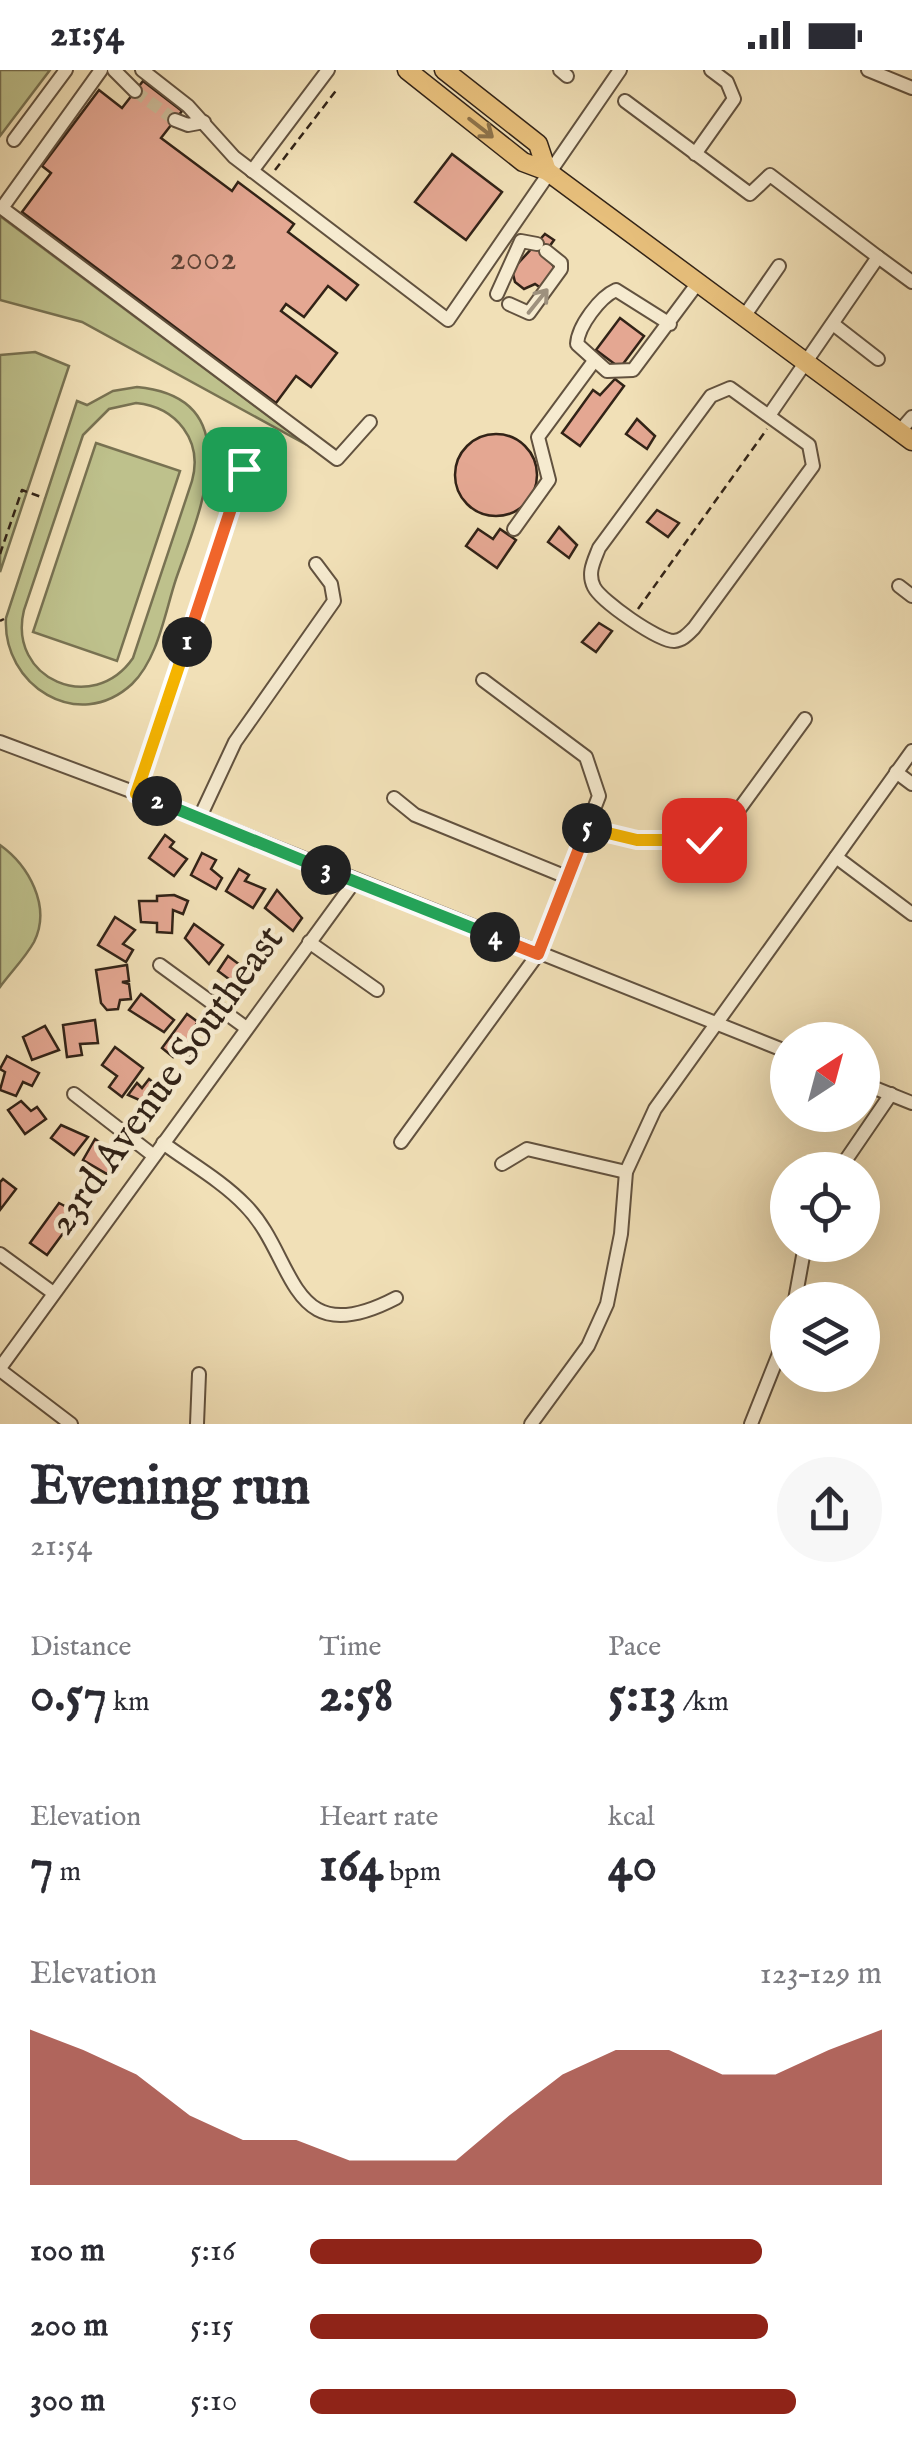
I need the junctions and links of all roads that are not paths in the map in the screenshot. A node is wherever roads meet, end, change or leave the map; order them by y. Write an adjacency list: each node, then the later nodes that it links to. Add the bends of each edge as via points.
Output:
1 (66, 70): 16 (street)
2 (102, 70): 33 (street, via 2,208 337,459)
3 (114, 70): 12 (street)
4 (142, 70): 15 (street)
5 (328, 70): 19 (street)
6 (407, 70): 18 (main road, one-way to 18, via 522,162)
7 (444, 70): 18 (main road, via 538,144)
8 (620, 70): 18 (street)
9 (711, 70): 17 (street, via 727,82 734,99)
10 (868, 70): 11 (street)
11 (912, 88)
12 (135, 91)
13 (625, 101): 17 (street)
14 (174, 120): 15 (street)
15 (204, 122): 19 (street)
16 (14, 140)
17 (696, 154): 20 (street, via 750,194 770,175)
18 (547, 170): 19 (street, via 448,320); 23 (main road)
19 (252, 171)
20 (878, 257): 22 (street); 28 (street)
21 (779, 266): 26 (street)
22 (912, 282)
23 (697, 284): 26 (main road); 27 (street)
24 (497, 294): 25 (street, one-way to 24, via 529,314 561,263 521,241)
25 (509, 304)
26 (743, 318): 31 (main road)
27 (670, 324): 30 (street, via 633,370 614,373); 30 (street, via 623,290 611,291 576,338)
28 (833, 324): 29 (street); 31 (street)
29 (878, 359)
30 (594, 361): 36 (street, via 538,437 549,480)
31 (806, 363): 32 (street); 34 (main road)
32 (770, 414): 32 (street, via 730,388 710,396 599,548 590,570 595,589 670,641 694,628 813,466 809,445)
33 (370, 422)
34 (908, 430)
35 (244, 469): 46 (street)
36 (514, 529)
37 (316, 564): 48 (street, via 334,601 234,742)
38 (899, 586): 39 (street)
39 (912, 596)
40 (483, 680): 49 (street, via 586,758 598,796)
41 (804, 719): 49 (street, via 724,830 704,840 637,840)
42 (0, 742): 46 (street)
43 (912, 751): 44 (street)
44 (896, 772): 45 (street); 50 (street)
45 (912, 784)
46 (136, 794): 48 (street)
47 (394, 798): 51 (street, via 414,815)
48 (200, 817): 52 (street)
49 (586, 828): 51 (street)
50 (836, 858): 53 (street); 58 (street)
51 (569, 878): 55 (street)
52 (354, 882): 54 (street, 23rd Avenue Southeast); 55 (street)
53 (912, 914)
54 (310, 942): 57 (street); 59 (street, 23rd Avenue Southeast)
55 (538, 954): 58 (street); 65 (street)
56 (160, 965): 59 (street)
57 (377, 990)
58 (715, 1022): 60 (street); 70 (street, via 655,1109)
59 (245, 1027): 66 (street, 23rd Avenue Southeast)
60 (770, 1045)
61 (880, 1090): 63 (street)
62 (74, 1094): 68 (street)
63 (891, 1094): 64 (street); 67 (street)
64 (912, 1103)
65 (400, 1142)
66 (163, 1144): 68 (street, 23rd Avenue Southeast); 73 (street, via 245,1204 290,1284 317,1306 343,1318)
67 (851, 1152)
68 (154, 1156): 72 (street, 23rd Avenue Southeast)
69 (502, 1164): 70 (street, via 527,1150)
70 (626, 1172): 79 (street, via 607,1304 588,1346)
71 (0, 1254): 72 (street)
72 (52, 1292): 74 (street, 23rd Avenue Southeast)
73 (396, 1298)
74 (0, 1369): 77 (street)
75 (199, 1374): 78 (street)
76 (770, 1377): 80 (street)
77 (71, 1424)
78 (198, 1424)
79 (531, 1424)
80 (751, 1424)

